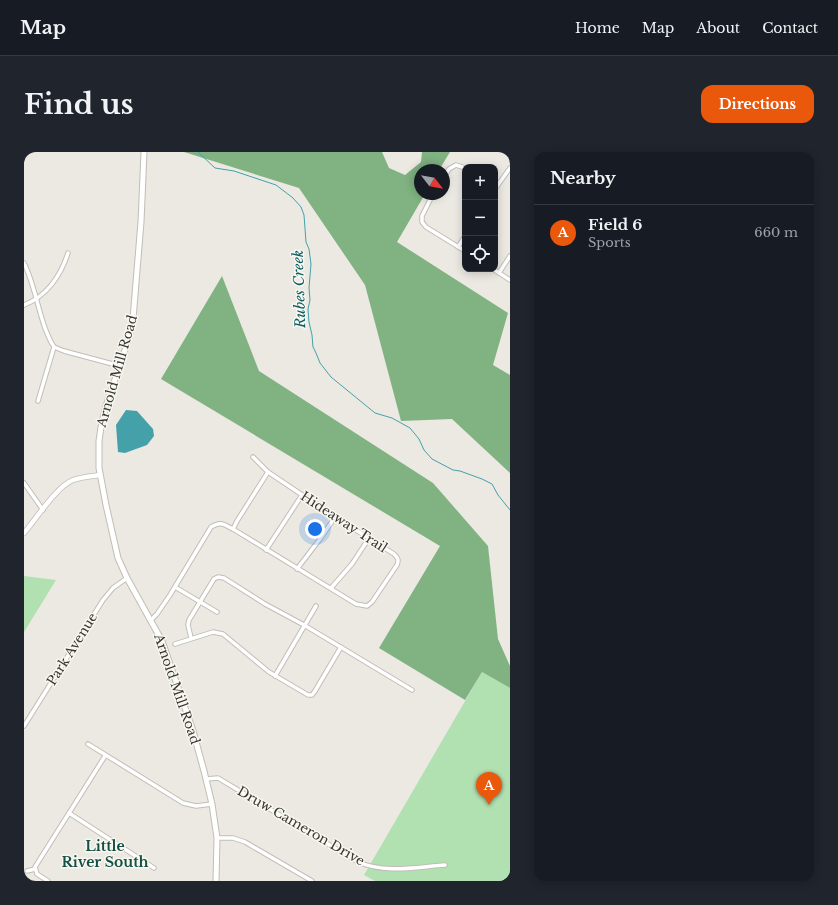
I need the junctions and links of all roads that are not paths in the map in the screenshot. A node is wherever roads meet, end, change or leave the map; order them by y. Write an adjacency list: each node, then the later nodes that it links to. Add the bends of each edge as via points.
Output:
1 (144, 152): 18 (main road, Arnold Mill Road, via 135,303)
2 (462, 167): 3 (street, via 456,165)
3 (450, 168)
4 (510, 168): 5 (street)
5 (498, 184)
6 (430, 200): 8 (street, via 422,216 422,222)
7 (462, 241): 8 (street)
8 (458, 247): 9 (street)
9 (462, 249)
10 (68, 253): 15 (street, via 50,287)
11 (510, 256): 13 (street)
12 (24, 263): 15 (street)
13 (500, 273): 14 (street)
14 (510, 280)
15 (37, 298): 16 (street); 17 (street)
16 (24, 305)
17 (54, 347): 18 (street); 19 (street)
18 (120, 366): 22 (main road, Arnold Mill Road, via 101,427)
19 (38, 401)
20 (253, 457): 21 (street, Hideaway Trail)
21 (268, 472): 24 (street, Hideaway Trail); 27 (street)
22 (100, 475): 25 (street, via 73,480 61,488); 32 (main road, Arnold Mill Road, via 114,543)
23 (24, 483): 25 (street)
24 (302, 495): 26 (street, Hideaway Trail); 30 (street)
25 (43, 510): 28 (street)
26 (335, 517): 29 (street, Hideaway Trail); 31 (street)
27 (233, 529): 30 (street, Hideaway Trail); 33 (street, Hideaway Trail, via 221,523 211,527)
28 (24, 533)
29 (369, 538): 34 (street, via 352,564); 34 (street, Hideaway Trail, via 398,557 397,565 372,602 367,606 356,604)
30 (266, 550): 31 (street, Hideaway Trail)
31 (297, 569): 34 (street, Hideaway Trail)
32 (127, 578): 38 (main road, Arnold Mill Road); 45 (street, Park Avenue, via 113,588 103,600)
33 (175, 587): 35 (street); 38 (street, Hideaway Trail)
34 (331, 588)
35 (199, 602): 37 (street); 39 (street, via 214,579 224,578 264,604); 40 (street, via 188,620)
36 (316, 606): 39 (street)
37 (217, 612)
38 (151, 620): 48 (main road, Arnold Mill Road, via 172,668)
39 (304, 625): 42 (street); 43 (street)
40 (191, 638): 41 (street); 43 (street, via 213,632 223,634)
41 (175, 644)
42 (341, 647): 43 (street, via 312,695); 44 (street)
43 (275, 676)
44 (412, 690)
45 (24, 726)
46 (88, 744): 47 (street)
47 (105, 756): 49 (street, via 183,803 196,806); 50 (street)
48 (206, 779): 49 (main road, Arnold Mill Road); 52 (street, Druw Cameron Drive, via 218,778 366,866 386,870)
49 (212, 804): 51 (main road, Arnold Mill Road)
50 (69, 813): 53 (street); 54 (street, via 38,860)
51 (217, 838): 57 (main road, Arnold Mill Road); 58 (street, via 232,838 244,842)
52 (445, 865)
53 (154, 868)
54 (35, 869): 55 (street); 56 (street, via 37,874)
55 (27, 871)
56 (48, 881)
57 (216, 881)
58 (312, 881)

